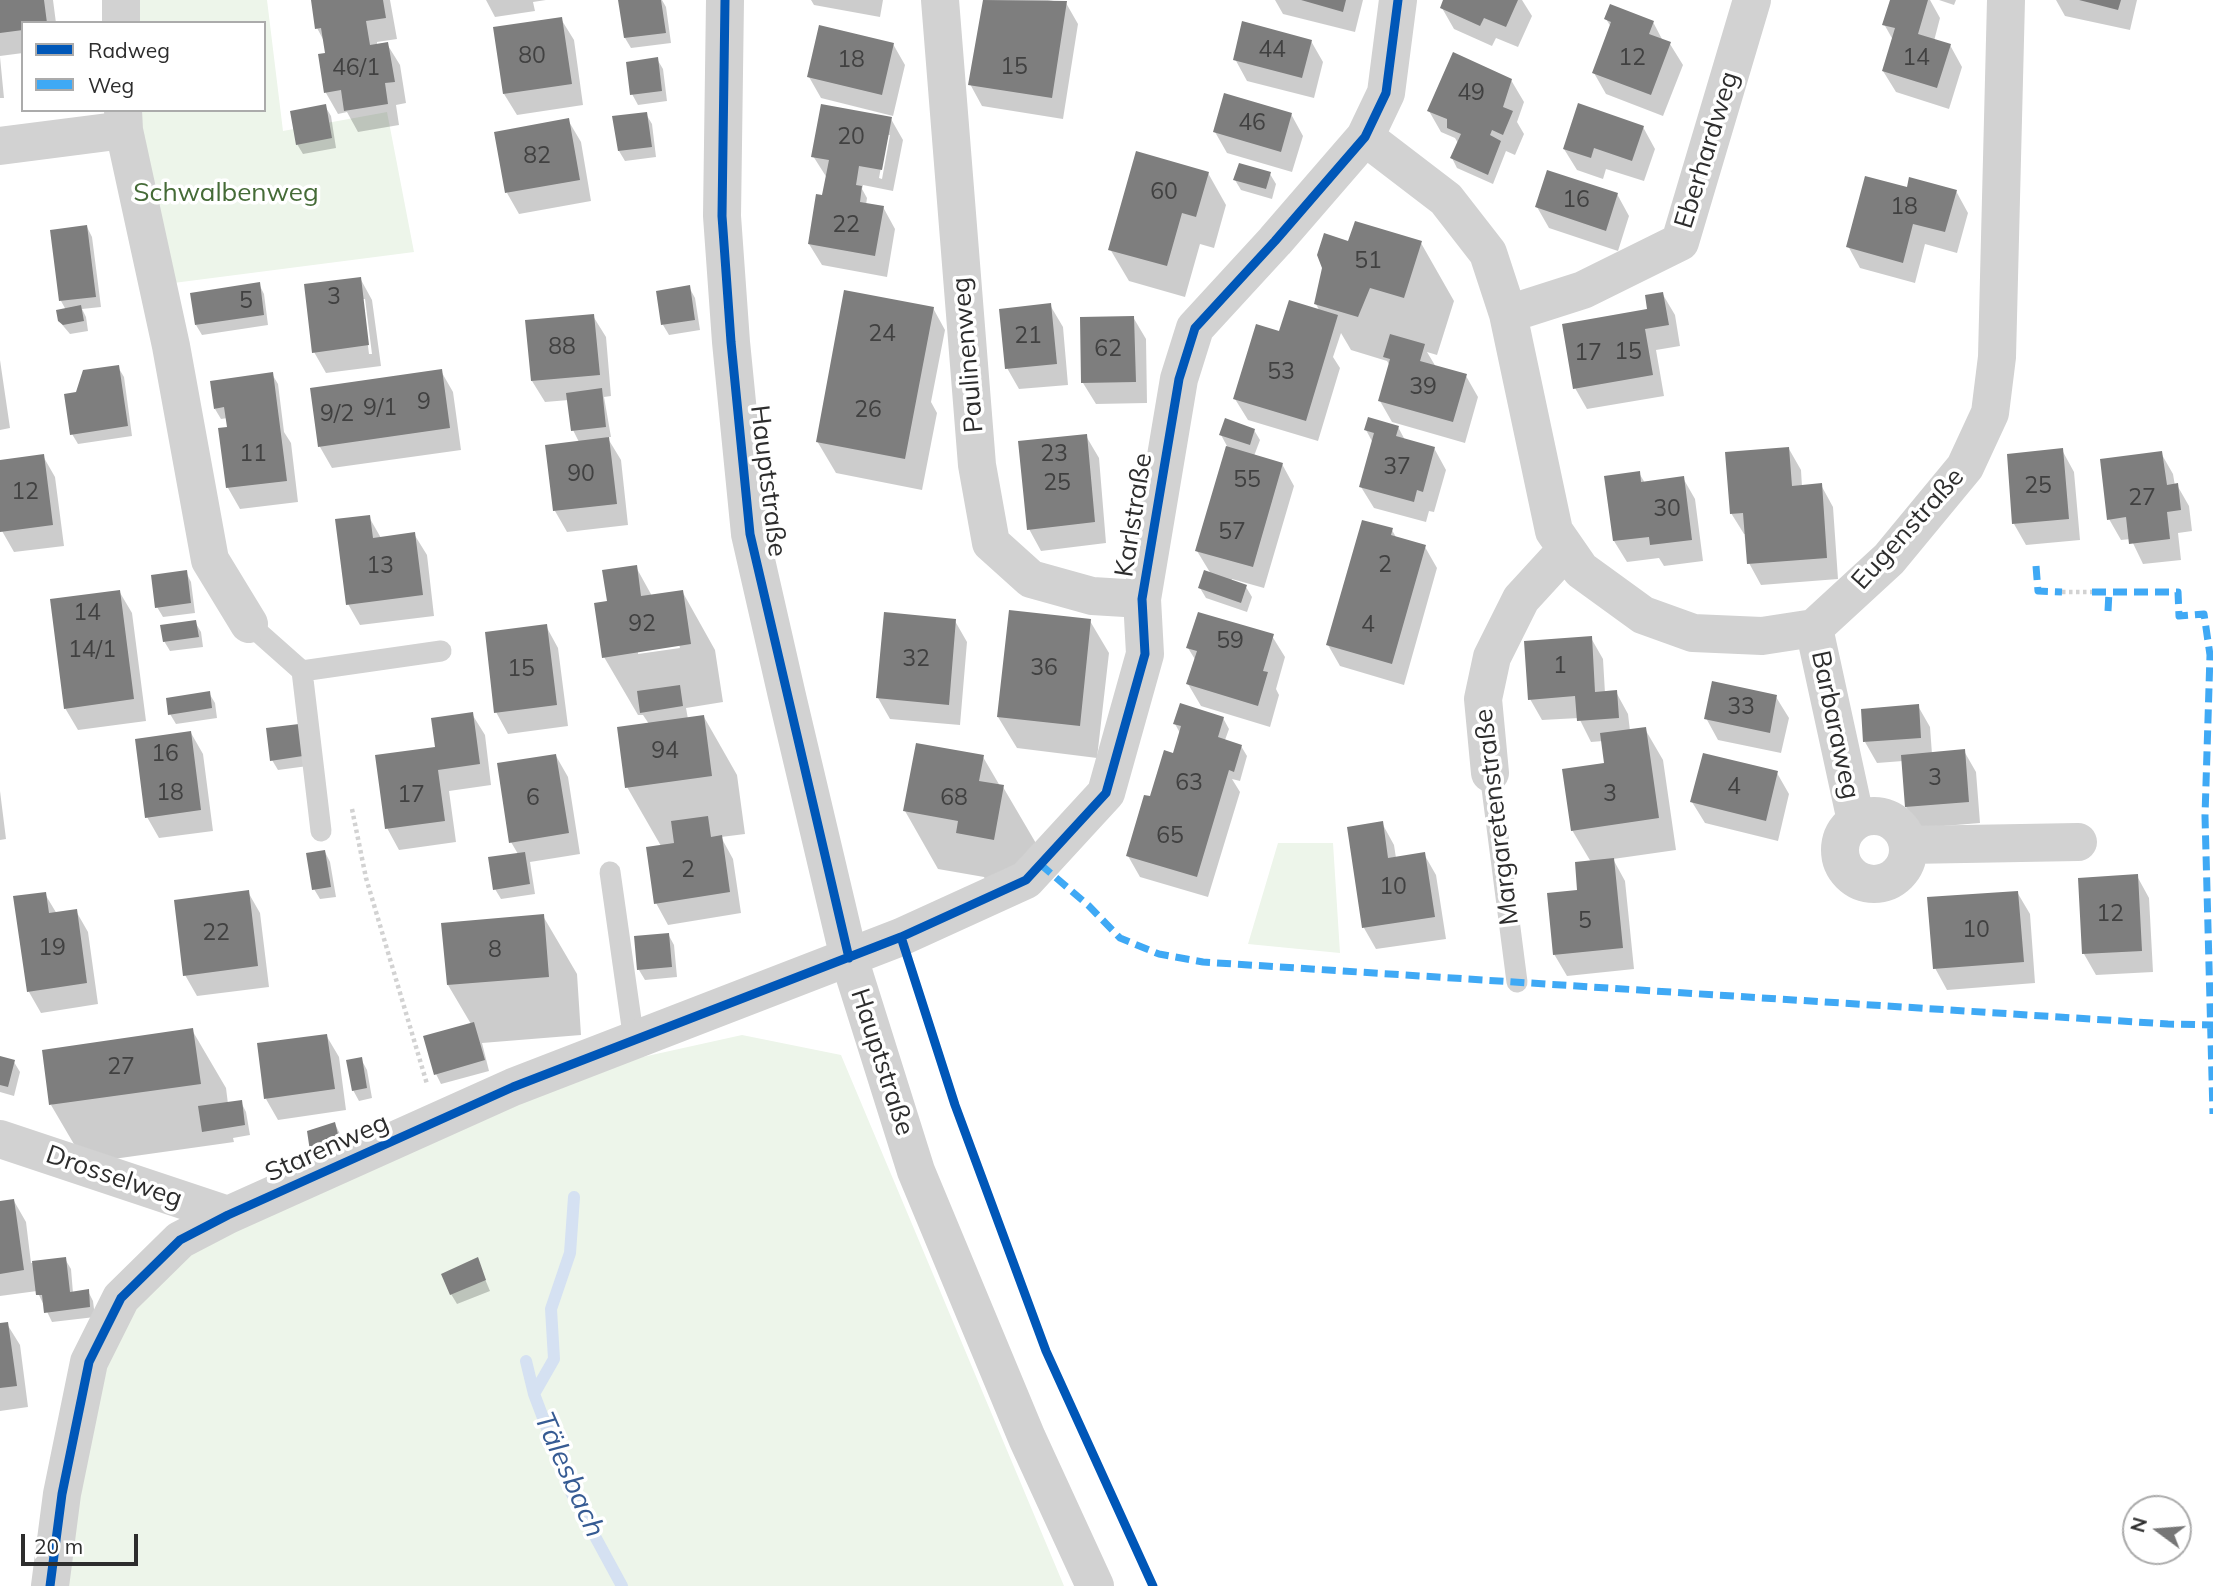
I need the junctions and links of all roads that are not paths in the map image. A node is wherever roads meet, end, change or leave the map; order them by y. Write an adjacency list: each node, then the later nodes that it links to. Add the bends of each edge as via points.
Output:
1 (121, 0): 7 (street)
2 (725, 0): 24 (street, Hauptstraße, via 722,216 750,534)
3 (940, 0): 13 (street, Paulinenweg, via 977,465 991,543 1031,579 1092,596)
4 (1398, 0): 9 (street, Karlstraße, via 1386,93)
5 (1752, 0): 11 (street, Eberhardweg, via 1680,242 1583,290)
6 (2007, 0): 15 (street, Eugenstraße, via 1997,357 1990,413 1965,467 1889,559)
7 (121, 21)
8 (123, 120): 10 (street); 14 (street, via 169,334 210,560)
9 (1365, 136): 11 (street, via 1446,198 1488,253); 13 (street, Karlstraße, via 1195,328 1179,379)
10 (0, 146)
11 (1508, 314): 12 (street, via 1554,531)
12 (1565, 551): 15 (street, via 1581,570 1643,615 1693,634 1762,636); 18 (street, Margaretenstraße, via 1521,599 1492,657 1483,699)
13 (1142, 599): 24 (street, Karlstraße, via 1146,654 1106,793 1026,880)
14 (249, 624): 17 (lane)
15 (1815, 628): 19 (street, Barbaraweg)
16 (441, 651): 17 (lane)
17 (302, 671): 20 (lane)
18 (1490, 774): 25 (lane, Margaretenstraße)
19 (1856, 821): 22 (street, Barbaraweg, via 1888,819 1904,834); 22 (street, Barbaraweg, via 1842,839 1840,850 1847,871 1855,878 1876,884 1887,881 1903,867)
20 (321, 831)
21 (2078, 842): 22 (street)
22 (1908, 845)
23 (610, 872): 26 (lane)
24 (849, 958): 26 (street, Starenweg); 30 (street, Hauptstraße, via 916,1171 1027,1438)
25 (1517, 982)
26 (634, 1041): 28 (street, Starenweg, via 513,1087)
27 (0, 1139): 28 (street, Drosselweg)
28 (228, 1215): 29 (street, Starenweg, via 180,1240 121,1298 89,1362 62,1494)
29 (50, 1586)
30 (1095, 1586)

